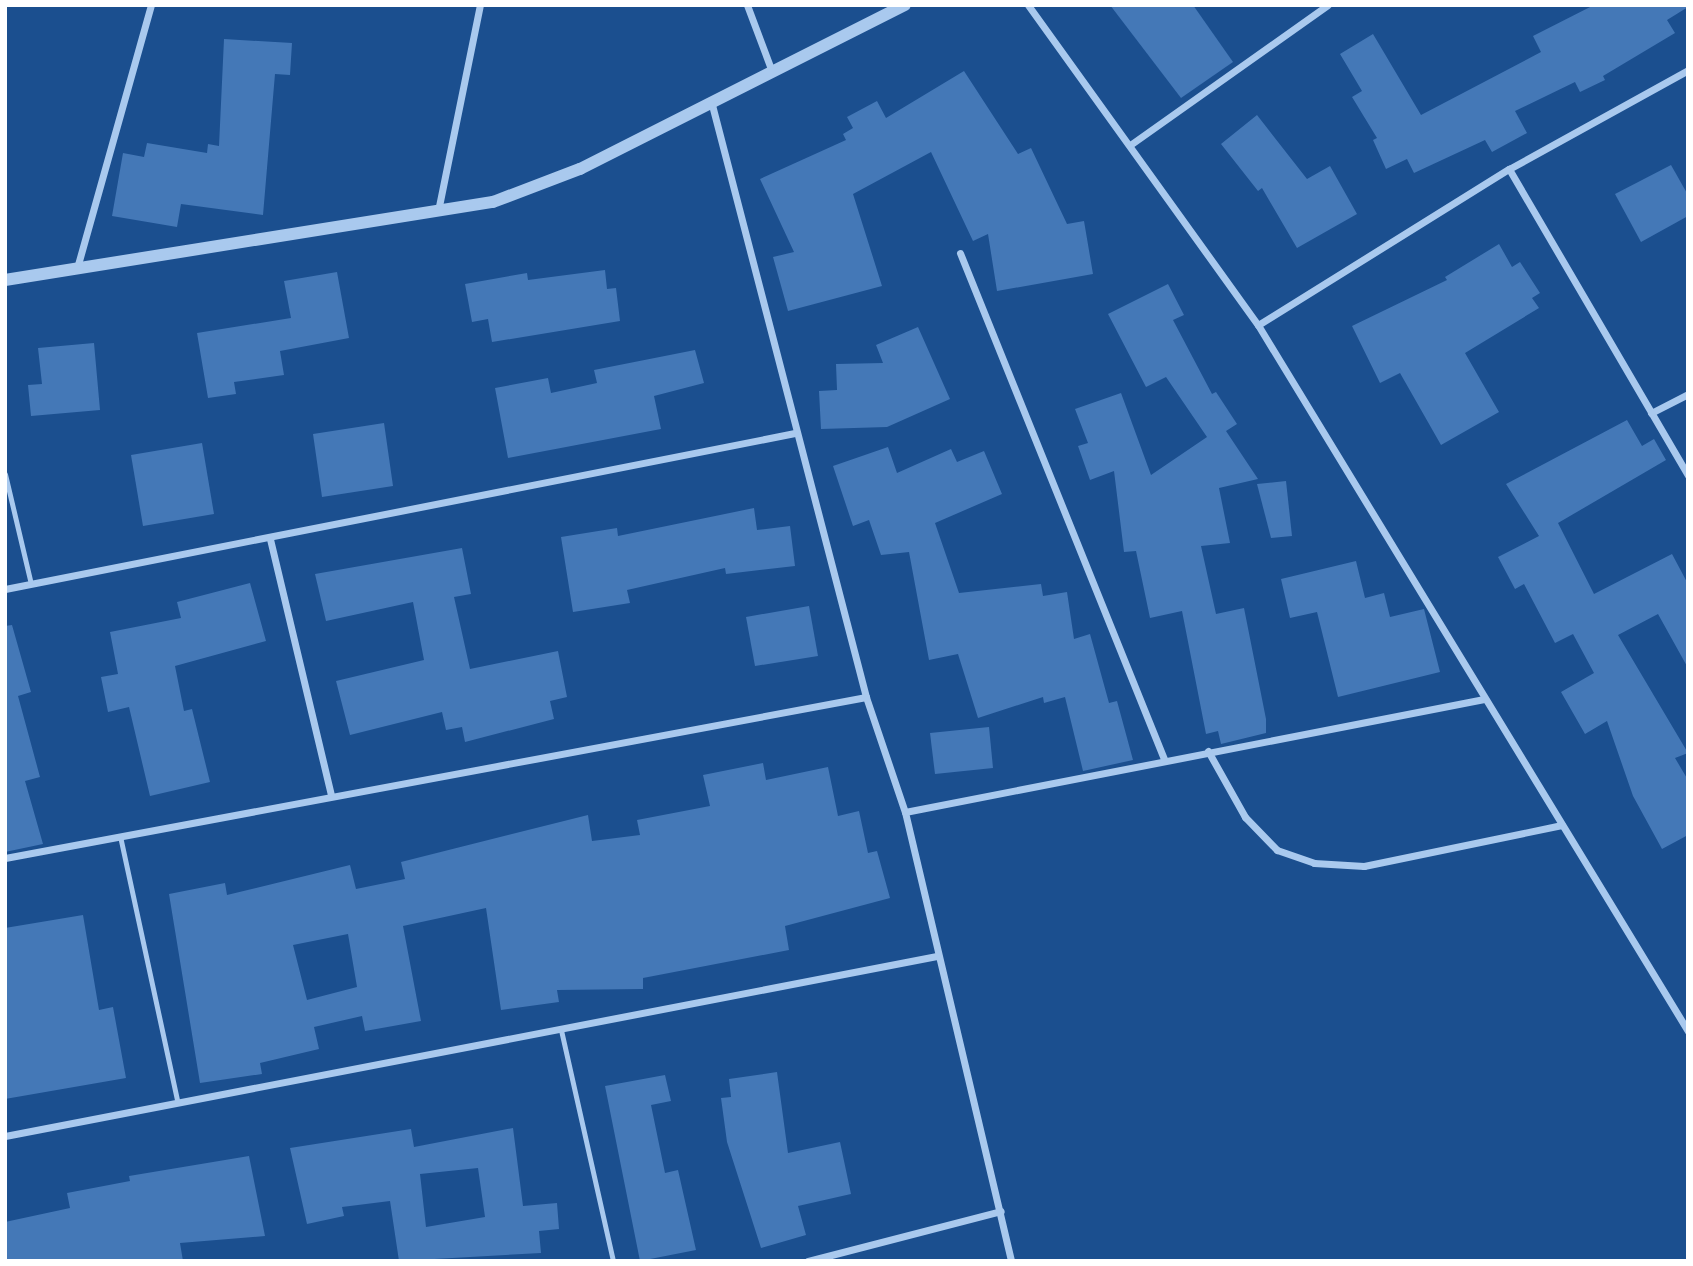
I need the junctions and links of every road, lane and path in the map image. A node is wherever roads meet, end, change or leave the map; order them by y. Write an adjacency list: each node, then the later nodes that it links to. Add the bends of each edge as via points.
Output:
1 (151, 5): 14 (street)
2 (480, 5): 12 (street)
3 (747, 5): 7 (street)
4 (905, 5): 7 (street)
5 (1028, 5): 10 (street)
6 (1328, 5): 10 (street)
7 (771, 69): 9 (street)
8 (1688, 70): 11 (street)
9 (711, 101): 12 (street, via 580,169 493,202); 19 (street)
10 (1130, 145): 16 (street)
11 (1509, 169): 16 (street); 18 (street)
12 (438, 212): 14 (street)
13 (960, 253): 28 (street)
14 (77, 268): 15 (street)
15 (5, 280)
16 (1258, 325): 26 (street)
17 (1688, 394): 18 (street)
18 (1651, 413): 21 (street)
19 (795, 433): 22 (street); 25 (street)
20 (5, 474): 23 (lane)
21 (1688, 475)
22 (270, 539): 23 (street); 29 (street)
23 (31, 584): 24 (street)
24 (5, 589)
25 (866, 697): 29 (street); 30 (street)
26 (1484, 699): 27 (street); 31 (street)
27 (1208, 751): 28 (street); 31 (street, via 1245,817 1277,850 1314,863 1364,866)
28 (1164, 759): 30 (street)
29 (331, 796): 32 (street)
30 (905, 812): 34 (street)
31 (1562, 825): 36 (street)
32 (120, 834): 33 (street); 37 (lane)
33 (5, 858)
34 (937, 956): 35 (street); 39 (street)
35 (561, 1030): 37 (street); 40 (lane)
36 (1688, 1031)
37 (177, 1099): 38 (street)
38 (5, 1136)
39 (1001, 1211): 41 (street); 42 (street)
40 (613, 1261)
41 (808, 1261)
42 (1011, 1261)

